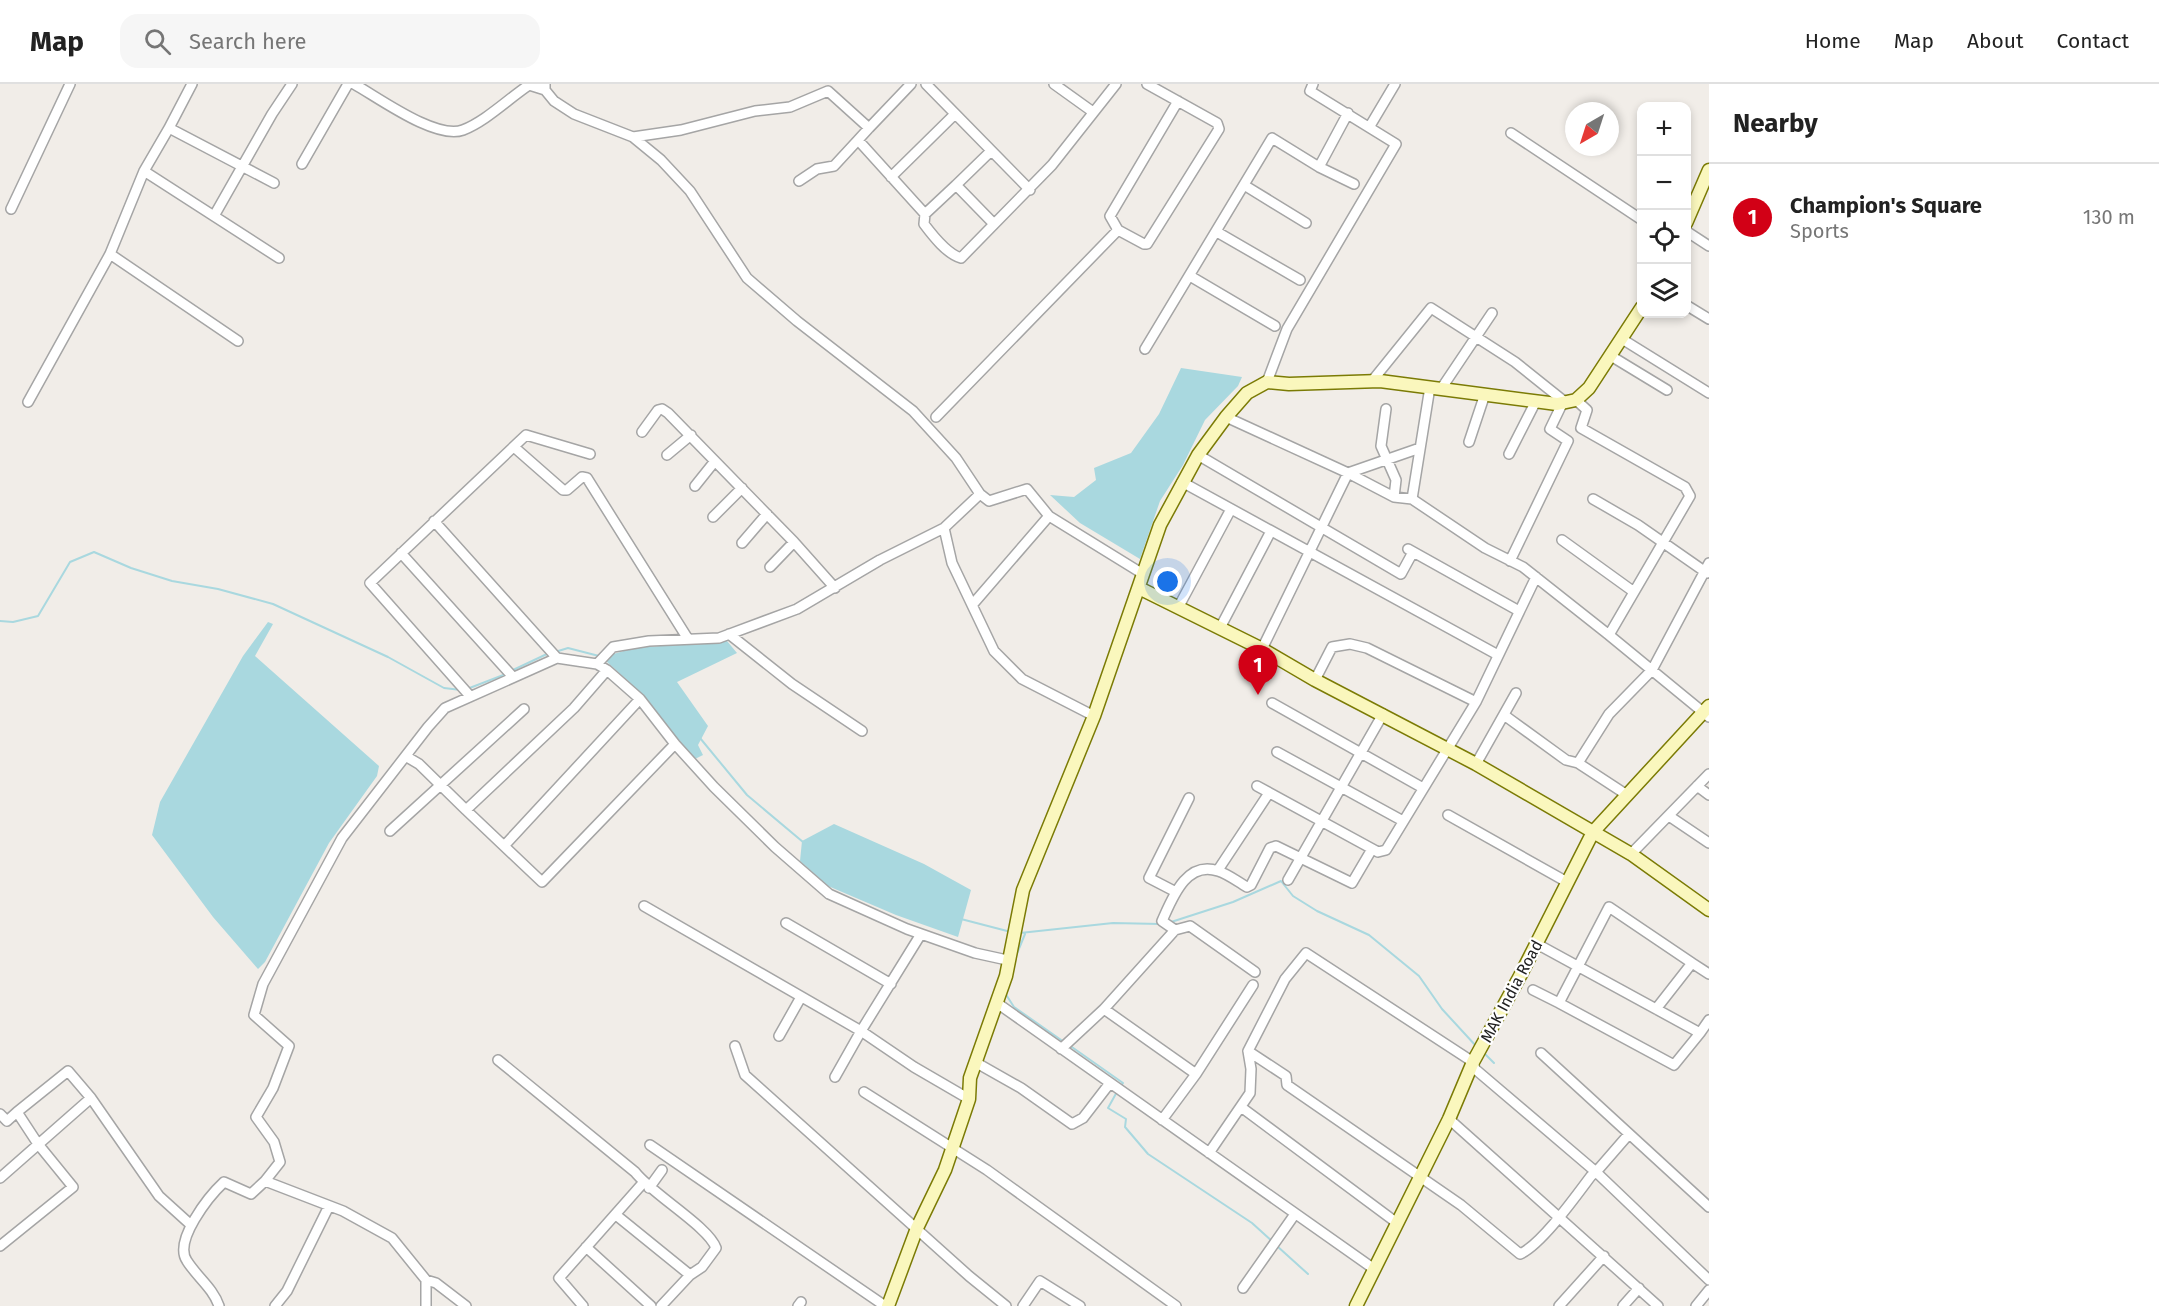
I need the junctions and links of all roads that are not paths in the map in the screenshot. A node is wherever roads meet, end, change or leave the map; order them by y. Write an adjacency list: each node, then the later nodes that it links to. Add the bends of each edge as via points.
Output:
1 (70, 84): 38 (street)
2 (192, 84): 20 (street)
3 (292, 84): 27 (street)
4 (348, 84): 26 (street)
5 (354, 84): 13 (street, via 443,132 469,127)
6 (911, 84): 21 (street)
7 (926, 84): 18 (street)
8 (1054, 84): 16 (street)
9 (1116, 84): 16 (street)
10 (1148, 84): 15 (street)
11 (1313, 84): 17 (street, via 1310,91)
12 (1395, 84): 19 (street)
13 (527, 85): 14 (street)
14 (545, 87): 23 (street, via 554,101 574,114)
15 (1178, 101): 45 (street, via 1110,216); 45 (street, via 1217,123 1219,129 1148,244)
16 (1093, 112): 37 (street)
17 (1348, 113): 19 (street); 28 (street)
18 (955, 114): 25 (street); 31 (street)
19 (1370, 126): 64 (street, via 1396,144 1394,150 1287,329)
20 (169, 128): 27 (street); 30 (street)
21 (869, 128): 23 (street, via 828,91 790,106); 24 (street)
22 (1511, 133): 42 (street)
23 (633, 137): 92 (street, via 690,191 747,278 913,411 956,458)
24 (858, 140): 31 (street); 32 (street, via 834,166 817,169)
25 (991, 151): 35 (street); 37 (street)
26 (302, 164)
27 (243, 167): 33 (street); 41 (street)
28 (1319, 167): 34 (street); 36 (street, via 1272,138)
29 (1709, 170): 39 (street)
30 (144, 171): 41 (street); 49 (street)
31 (891, 177): 40 (street)
32 (799, 181)
33 (274, 183)
34 (1354, 184)
35 (956, 185): 40 (street); 44 (street)
36 (1244, 185): 43 (street); 46 (street)
37 (1030, 190): 44 (street)
38 (11, 209)
39 (1691, 211)
40 (925, 214): 44 (street, via 924,224 958,258 964,257)
41 (214, 216): 50 (street)
42 (1637, 217)
43 (1306, 223)
44 (994, 224)
45 (1118, 230): 73 (street)
46 (1217, 232): 51 (street); 52 (street)
47 (1691, 234): 48 (street)
48 (1709, 246)
49 (110, 254): 60 (street); 71 (street)
50 (279, 258)
51 (1190, 276): 57 (street); 61 (street)
52 (1300, 280)
53 (1691, 308): 56 (street)
54 (1492, 313): 58 (street)
55 (1637, 315): 59 (street)
56 (1709, 319)
57 (1275, 326)
58 (1476, 337): 63 (street, via 1431,308); 65 (street); 70 (street)
59 (1622, 339): 62 (street); 67 (street)
60 (238, 341)
61 (1145, 350)
62 (1611, 356): 66 (street); 70 (street, via 1589,388)
63 (1372, 381): 64 (street); 65 (street)
64 (1267, 382): 74 (street, via 1247,393)
65 (1435, 388): 68 (street); 80 (street)
66 (1667, 390)
67 (1709, 393)
68 (1485, 394): 69 (street); 77 (street)
69 (1536, 401): 70 (street); 82 (street)
70 (1568, 401): 106 (street, via 1587,410 1581,428 1685,487 1690,496); 110 (street, via 1550,429 1568,441)
71 (28, 402)
72 (1386, 408): 78 (street)
73 (936, 417)
74 (1226, 417): 84 (street); 88 (street)
75 (642, 432): 76 (street, via 660,408)
76 (691, 435): 83 (street); 86 (street)
77 (1469, 442)
78 (1382, 446): 85 (street); 87 (street)
79 (514, 447): 81 (street, via 529,434); 100 (street); 124 (street, via 563,490 582,477 587,478)
80 (1420, 448): 85 (street); 94 (street)
81 (590, 454)
82 (1509, 454)
83 (667, 455)
84 (1198, 455): 89 (street); 102 (street)
85 (1387, 460): 87 (street); 93 (street, via 1396,480)
86 (716, 461): 90 (street); 91 (street)
87 (1368, 466): 88 (street)
88 (1348, 473): 93 (street); 102 (street)
89 (1182, 482): 96 (street); 113 (street, via 1160,525)
90 (695, 486)
91 (741, 488): 97 (street); 99 (street)
92 (980, 494): 98 (street, via 989,501 1024,488); 101 (street)
93 (1394, 497): 94 (street)
94 (1412, 499): 110 (street)
95 (1593, 499): 106 (street)
96 (1231, 509): 103 (street); 119 (street)
97 (766, 514): 105 (street); 107 (street)
98 (1049, 516): 113 (street); 118 (street)
99 (713, 518)
100 (434, 521): 108 (street); 126 (street)
101 (944, 528): 115 (street); 118 (street, via 952,563)
102 (1323, 528): 109 (street); 120 (street, via 1401,574 1411,550)
103 (1271, 531): 109 (street); 121 (street)
104 (1562, 540): 117 (street)
105 (794, 542): 111 (street); 115 (street)
106 (1662, 542): 112 (street); 117 (street)
107 (742, 543)
108 (401, 553): 131 (street); 133 (street, via 370,583)
109 (1311, 553): 125 (street); 127 (street)
110 (1510, 561): 114 (street)
111 (770, 567)
112 (1707, 570): 130 (street)
113 (1143, 574): 116 (street)
114 (1536, 577): 120 (street); 123 (street)
115 (835, 588): 122 (street, via 797,609)
116 (1139, 588): 119 (street); 142 (street)
117 (1634, 592): 123 (street)
118 (973, 604): 142 (street, via 994,651 1022,679)
119 (1179, 606): 121 (street)
120 (1519, 611): 127 (street)
121 (1220, 628): 125 (street)
122 (729, 634): 124 (street); 143 (street, via 792,684)
123 (1609, 635): 130 (street)
124 (688, 639): 128 (street, via 613,647)
125 (1262, 649): 132 (street)
126 (554, 654): 128 (street); 131 (street)
127 (1498, 655): 136 (street)
128 (601, 659): 129 (street)
129 (607, 670): 135 (street); 161 (street, via 574,708)
130 (1652, 670): 139 (street); 149 (street, via 1609,714)
131 (510, 674): 133 (street)
132 (1315, 680): 136 (street, via 1332,647 1350,644 1367,648); 140 (street)
133 (466, 692): 148 (street, via 445,708)
134 (1516, 693): 141 (street)
135 (640, 699): 144 (street); 169 (street)
136 (1476, 702): 145 (street)
137 (1272, 703): 147 (street)
138 (524, 708): 152 (street)
139 (1707, 712): 158 (street, MAK India Road)
140 (1383, 714): 145 (street); 147 (street)
141 (1504, 715): 149 (street, via 1566,760); 150 (street)
142 (1094, 716): 183 (street, via 1023,890 1015,940)
143 (862, 731)
144 (675, 744): 169 (street, via 542,882); 181 (street, via 775,847 829,894)
145 (1448, 751): 150 (street); 156 (street)
146 (1277, 752): 155 (street)
147 (1361, 753): 155 (street); 156 (street)
148 (407, 757): 152 (street); 227 (street, via 342,838 263,984 254,1014 289,1046 273,1088 256,1116 274,1142 280,1162)
149 (1578, 763): 158 (street)
150 (1476, 764): 167 (street)
151 (1709, 774): 154 (street)
152 (441, 784): 161 (street); 166 (street)
153 (1257, 786): 157 (street)
154 (1697, 786): 159 (street); 163 (street)
155 (1341, 788): 164 (street); 165 (street)
156 (1423, 788): 164 (street)
157 (1269, 792): 165 (street); 173 (street)
158 (1627, 795): 167 (street, MAK India Road)
159 (1709, 795)
160 (1190, 798): 176 (street, via 1149,878)
161 (466, 810): 169 (street)
162 (1448, 814): 175 (street)
163 (1669, 816): 168 (street); 171 (street)
164 (1403, 821): 170 (street, via 1386,850)
165 (1321, 822): 170 (street); 172 (street)
166 (390, 831)
167 (1593, 832): 171 (street); 175 (street, MAK India Road)
168 (1709, 843)
169 (504, 846)
170 (1372, 849): 172 (street, via 1352,883)
171 (1631, 854): 178 (street)
172 (1300, 858): 173 (street, via 1282,847 1270,848 1247,887); 174 (street)
173 (1218, 870): 176 (street, via 1199,870 1182,882)
174 (1288, 880)
175 (1567, 882): 182 (street, MAK India Road)
176 (1176, 892): 180 (street, via 1162,921)
177 (645, 906): 191 (street)
178 (1709, 910)
179 (786, 923): 188 (street)
180 (1174, 929): 186 (street, via 1190,926); 194 (street)
181 (921, 934): 183 (street); 188 (street)
182 (1537, 944): 185 (street); 204 (street, MAK India Road)
183 (1007, 960): 192 (street)
184 (1692, 963): 185 (street, via 1609,907); 187 (street); 195 (street)
185 (1578, 964): 193 (street); 195 (street)
186 (1255, 972)
187 (1709, 974)
188 (891, 984): 197 (street)
189 (1253, 985): 207 (street)
190 (1533, 990): 193 (street)
191 (801, 997): 197 (street); 199 (street)
192 (997, 1003): 201 (street); 206 (street)
193 (1559, 1003): 198 (street, via 1674,1065)
194 (1104, 1009): 201 (street); 207 (street)
195 (1656, 1009): 198 (street)
196 (1709, 1020): 198 (street)
197 (861, 1031): 208 (street); 212 (street)
198 (1703, 1033)
199 (779, 1036)
200 (735, 1046): 236 (street, via 745,1075)
201 (1061, 1049): 209 (street)
202 (1248, 1050): 204 (street, via 1285,979 1306,953); 213 (street, via 1250,1093); 225 (street, via 1286,1077 1287,1085)
203 (1541, 1053): 218 (street)
204 (1477, 1054): 216 (street, MAK India Road); 224 (street, via 1475,1069)
205 (498, 1060): 228 (street)
206 (975, 1062): 209 (street, via 1072,1124 1083,1118); 212 (street)
207 (1197, 1074): 217 (street)
208 (835, 1077)
209 (1110, 1083): 217 (street)
210 (864, 1092): 221 (street)
211 (91, 1098): 214 (street, via 68,1071); 219 (street); 235 (street, via 159,1196)
212 (969, 1099): 221 (street)
213 (1241, 1107): 222 (street); 234 (street)
214 (17, 1113): 215 (street, via 7,1121); 219 (street)
215 (0, 1114)
216 (1449, 1119): 225 (street, MAK India Road); 233 (street)
217 (1162, 1120): 222 (street)
218 (1629, 1134): 224 (street); 230 (street)
219 (38, 1144): 226 (street); 237 (street, via 73,1187)
220 (650, 1145): 254 (street)
221 (952, 1149): 236 (street); 258 (street)
222 (1209, 1153): 231 (street)
223 (663, 1170): 228 (street)
224 (1596, 1172): 233 (street); 243 (street)
225 (1421, 1176): 233 (street, via 1520,1254); 234 (street, MAK India Road)
226 (0, 1177)
227 (265, 1181): 229 (street); 235 (street, via 250,1194 224,1182)
228 (646, 1186): 232 (street); 241 (street, via 714,1243 716,1248 711,1256)
229 (329, 1206): 242 (street, via 392,1238); 248 (street, via 287,1291)
230 (1709, 1208)
231 (1295, 1214): 240 (street); 244 (street)
232 (616, 1215): 238 (street); 241 (street)
233 (1560, 1216): 239 (street)
234 (1397, 1223): 240 (street, MAK India Road)
235 (191, 1225): 247 (street, via 183,1253)
236 (917, 1228): 254 (street); 255 (street)
237 (0, 1246)
238 (586, 1247): 251 (street, via 558,1280); 252 (street)
239 (1604, 1256): 245 (street); 260 (street)
240 (1374, 1269): 259 (street, MAK India Road)
241 (690, 1275): 253 (street)
242 (426, 1280): 249 (street); 250 (street)
243 (1709, 1280)
244 (1243, 1288)
245 (1639, 1288): 261 (street); 262 (street)
246 (1709, 1290): 263 (street)
247 (219, 1306)
248 (275, 1306)
249 (426, 1306)
250 (466, 1306)
251 (583, 1306)
252 (651, 1306)
253 (661, 1306)
254 (886, 1306)
255 (1006, 1306)
256 (1023, 1306): 257 (street, via 1040,1281)
257 (1080, 1306)
258 (1176, 1306)
259 (1356, 1306)
260 (1559, 1306)
261 (1623, 1306)
262 (1658, 1306)
263 (1696, 1306)

